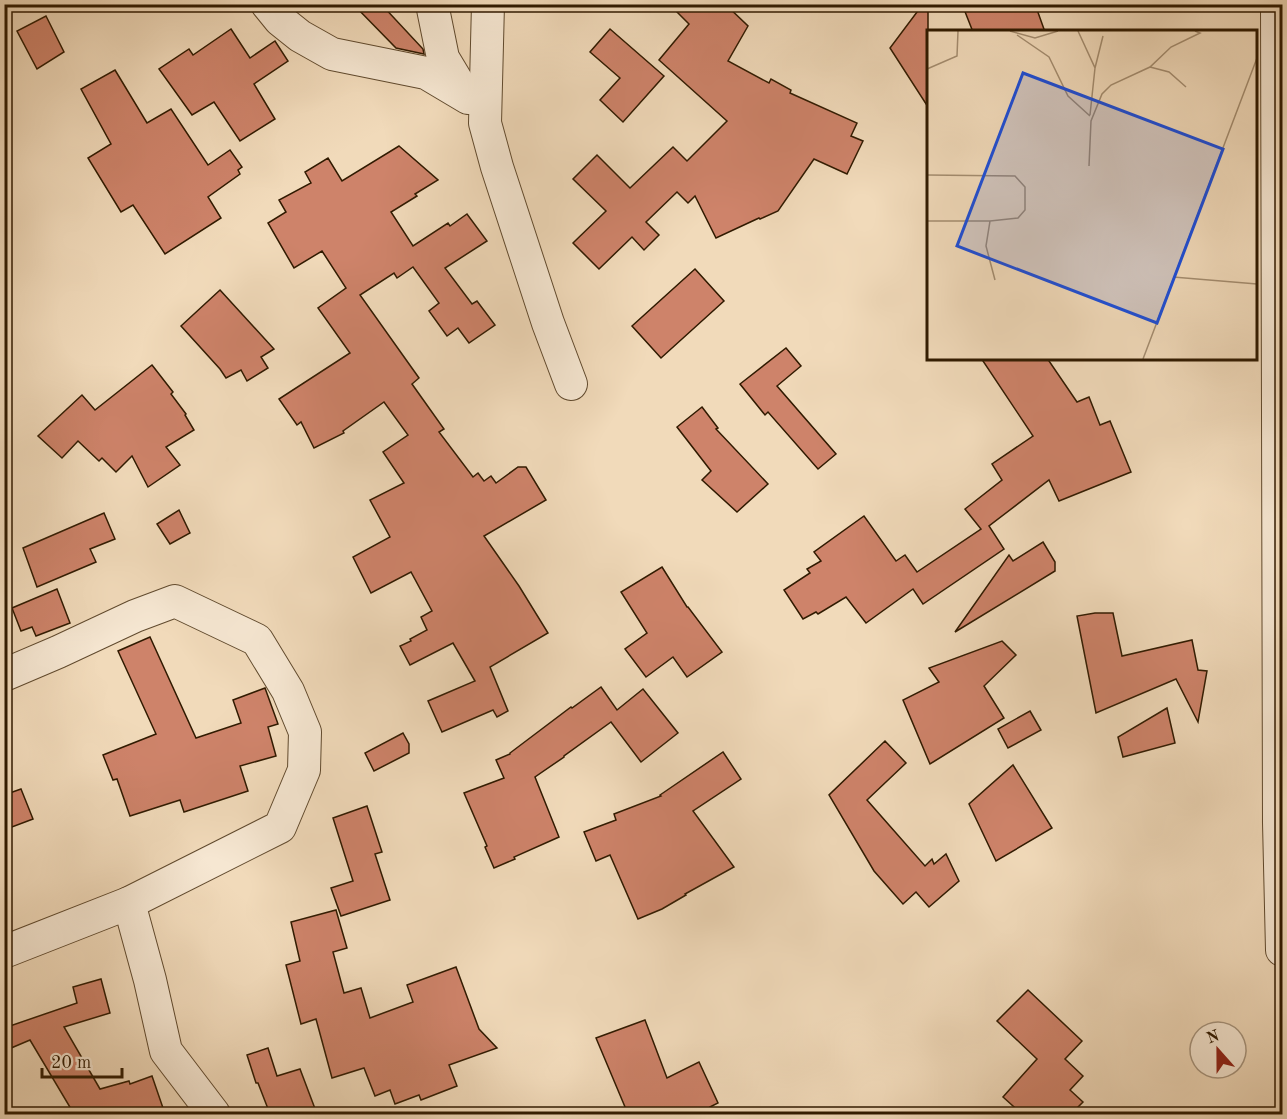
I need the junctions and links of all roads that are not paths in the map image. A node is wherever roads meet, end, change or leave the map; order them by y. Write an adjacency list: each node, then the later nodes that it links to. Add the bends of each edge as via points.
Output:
1 (267, 4): 5 (street, via 300,36 332,54 426,73)
2 (432, 4): 5 (street, via 443,58)
3 (488, 4): 5 (street)
4 (1277, 4): 8 (street)
5 (476, 111): 6 (street)
6 (571, 384)
7 (4, 675): 9 (street, via 175,601 257,640 288,691 305,732 304,770 280,827)
8 (1281, 823): 10 (street)
9 (129, 903): 11 (street); 12 (street, via 166,1051)
10 (1282, 950)
11 (4, 952)
12 (214, 1114)

